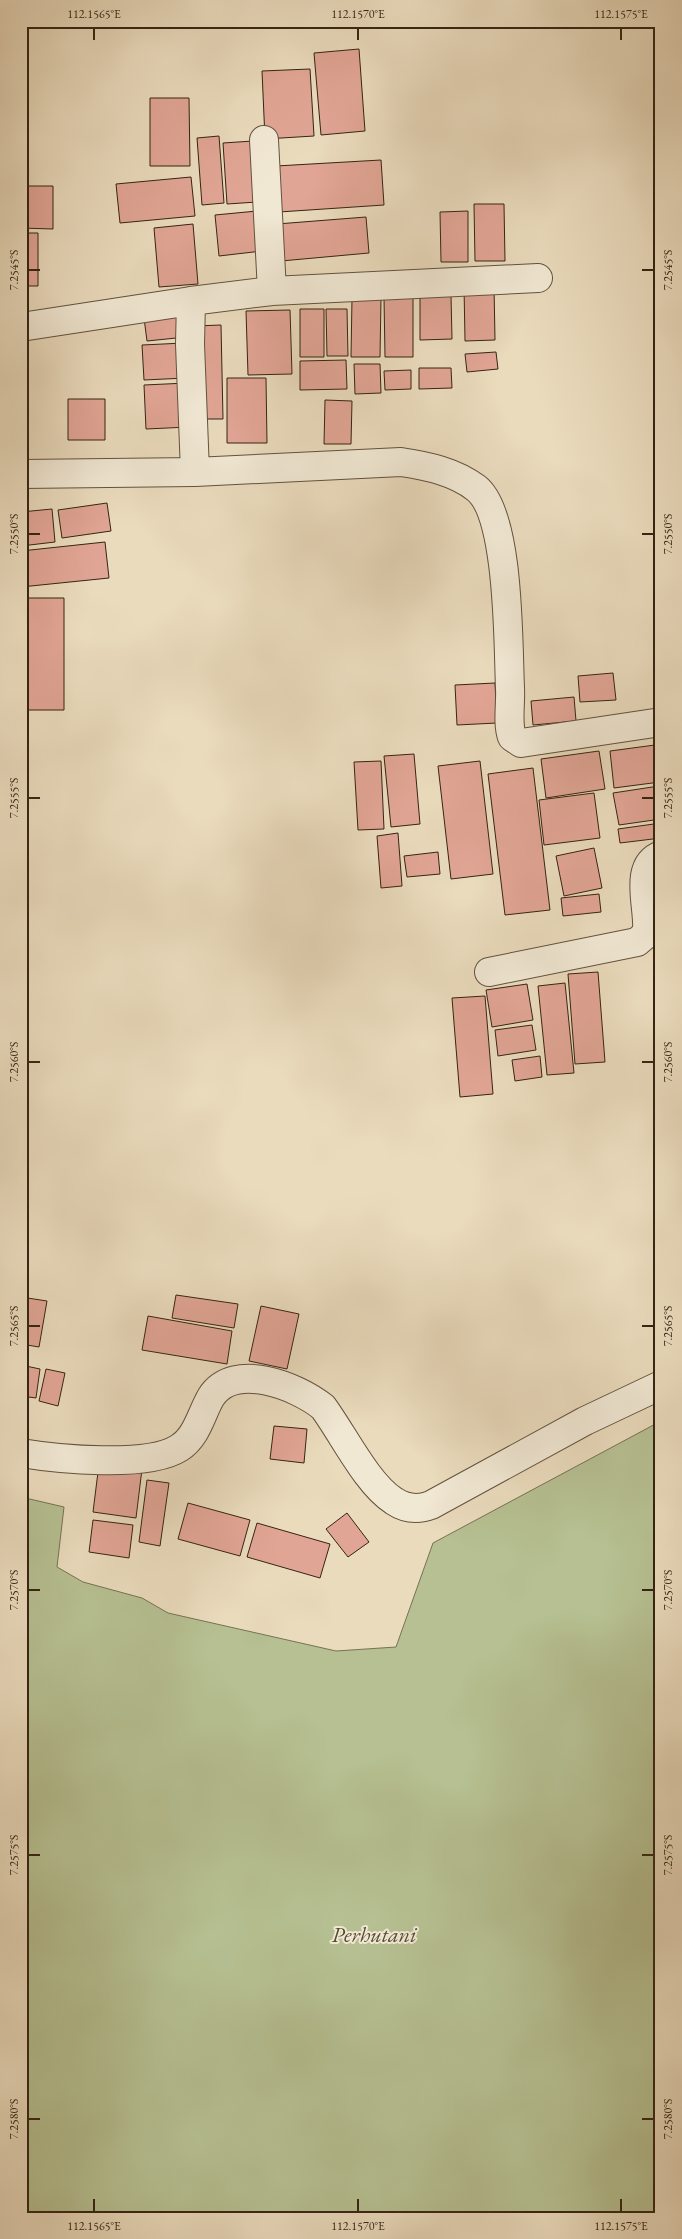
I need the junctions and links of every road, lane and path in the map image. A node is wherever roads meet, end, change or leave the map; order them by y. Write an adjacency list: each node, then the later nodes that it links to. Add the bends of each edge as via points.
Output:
1 (264, 140): 3 (street)
2 (538, 278): 3 (street)
3 (272, 291): 4 (street)
4 (191, 302): 5 (street); 6 (street)
5 (21, 327)
6 (194, 472): 7 (street); 8 (street, via 401,462 453,475 477,489 489,503 496,519 504,577 510,734 515,741 540,741)
7 (21, 474)
8 (661, 722)
9 (661, 855): 10 (street, via 651,860 644,875 647,930 637,942)
10 (489, 972)
11 (661, 1385): 12 (street, via 585,1421 419,1510 393,1501 378,1486 323,1407 312,1398 280,1384 254,1379 234,1379 222,1386 212,1396 188,1440 166,1454 78,1459)
12 (21, 1453)

